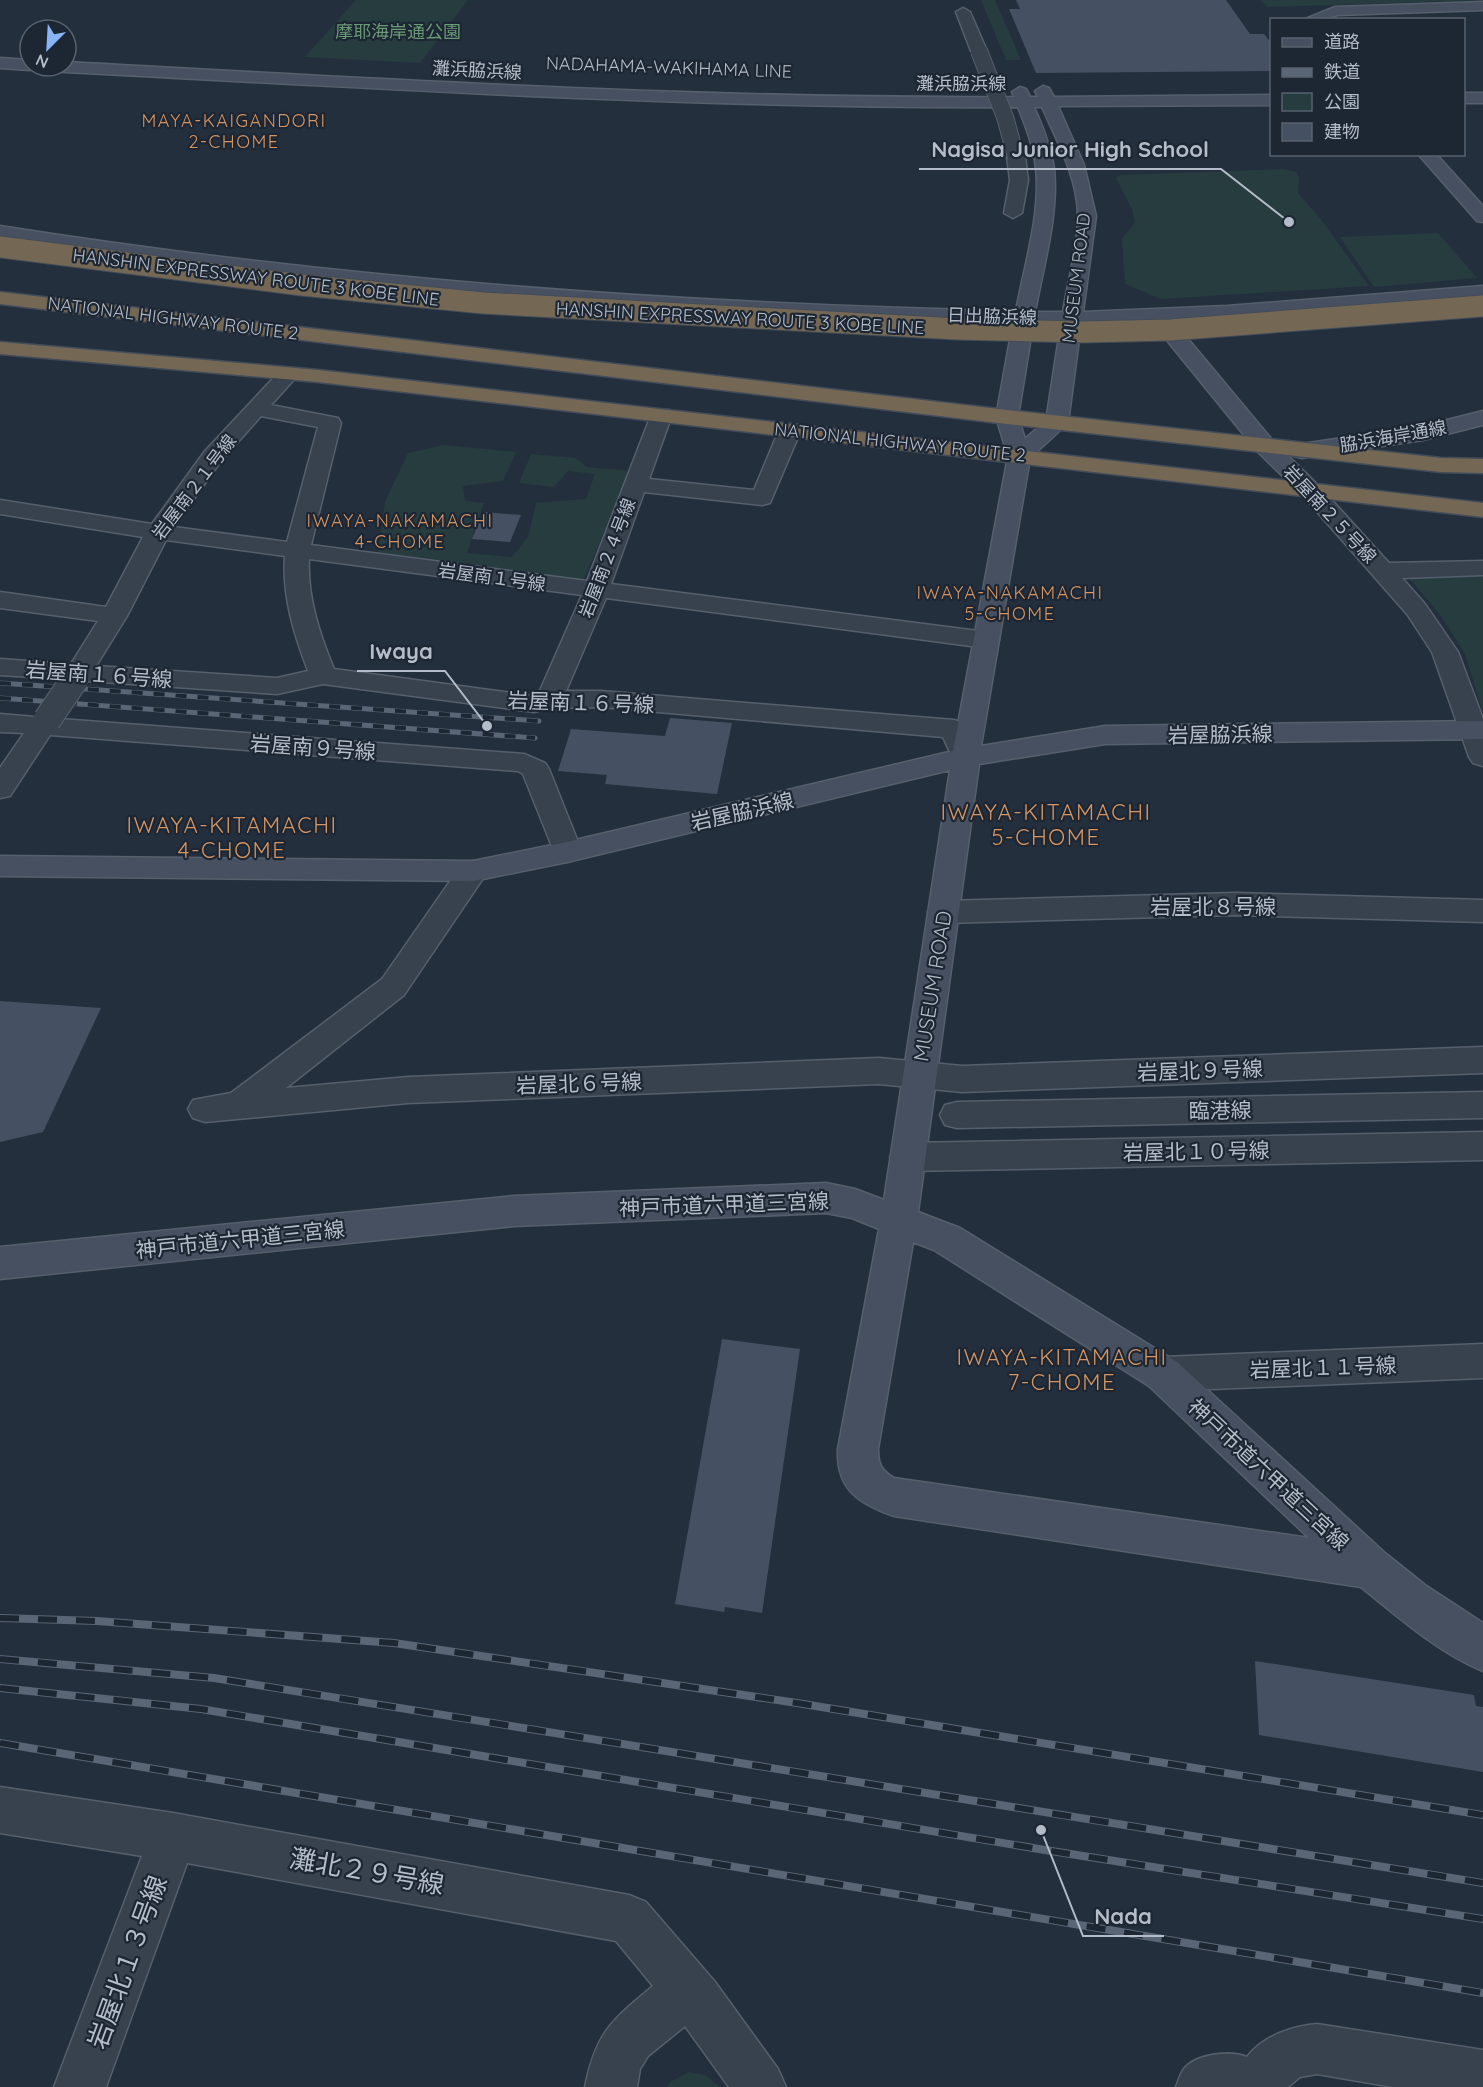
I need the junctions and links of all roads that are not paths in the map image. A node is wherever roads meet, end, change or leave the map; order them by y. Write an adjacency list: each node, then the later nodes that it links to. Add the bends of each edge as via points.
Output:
1 (1483, 6): 3 (street, via 1335,11)
2 (963, 12): 18 (street, bridge, via 1005,117 1016,157 1019,180)
3 (1316, 18)
4 (18, 56): 5 (street)
5 (2, 58): 7 (street)
6 (78, 58): 12 (street, NADAHAMA-WAKIHAMA LINE, via 640,87)
7 (18, 62)
8 (78, 68): 12 (street, 灘浜脇浜線, via 679,99)
9 (1465, 87): 10 (street)
10 (1483, 87)
11 (1270, 89): 13 (street)
12 (1022, 97): 13 (street, 灘浜脇浜線); 28 (street, MUSEUM ROAD, via 1040,144 1046,195)
13 (1045, 97): 16 (street); 29 (street, MUSEUM ROAD, via 1072,149 1084,184 1087,216)
14 (1465, 98): 15 (street)
15 (1483, 98)
16 (1270, 100)
17 (1428, 156): 19 (street)
18 (1013, 213)
19 (1483, 217)
20 (0, 232): 28 (street, 日出脇浜線, via 192,259 480,289 629,300)
21 (0, 247): 25 (highway, HANSHIN EXPRESSWAY ROUTE 3 KOBE LINE, bridge, via 471,302 956,329 1212,329)
22 (0, 259): 30 (highway, HANSHIN EXPRESSWAY ROUTE 3 KOBE LINE, via 492,316 902,339 1048,344 1196,341)
23 (1483, 292): 27 (street, 日出脇浜線)
24 (0, 298): 31 (highway, NATIONAL HIGHWAY ROUTE 2)
25 (1483, 306)
26 (0, 312): 31 (highway, NATIONAL HIGHWAY ROUTE 2, via 214,332)
27 (1158, 316): 29 (street, 日出脇浜線); 41 (street, 岩屋南２５号線)
28 (1025, 317): 29 (street, 日出脇浜線); 37 (street, MUSEUM ROAD)
29 (1072, 318): 39 (street, MUSEUM ROAD)
30 (1483, 319)
31 (346, 339): 37 (highway, NATIONAL HIGHWAY ROUTE 2)
32 (5, 343): 33 (highway, NATIONAL HIGHWAY ROUTE 2); 34 (highway, NATIONAL HIGHWAY ROUTE 2, via 237,358)
33 (288, 374): 34 (highway, NATIONAL HIGHWAY ROUTE 2); 35 (street, 岩屋南２１号線)
34 (318, 376): 36 (highway, NATIONAL HIGHWAY ROUTE 2)
35 (256, 409): 49 (street, 岩屋南２１号線, via 213,456); 50 (street, via 330,423)
36 (661, 415): 40 (highway, NATIONAL HIGHWAY ROUTE 2); 45 (street, 岩屋南２４号線)
37 (1007, 417): 39 (highway, NATIONAL HIGHWAY ROUTE 2); 43 (street, MUSEUM ROAD)
38 (1483, 418): 42 (street, 脇浜海岸通線, via 1423,433)
39 (1057, 423): 41 (highway, NATIONAL HIGHWAY ROUTE 2); 43 (street)
40 (790, 430): 43 (highway, NATIONAL HIGHWAY ROUTE 2); 45 (street, via 762,498)
41 (1265, 446): 42 (highway, NATIONAL HIGHWAY ROUTE 2); 46 (street, 岩屋南２５号線)
42 (1302, 451): 44 (highway, NATIONAL HIGHWAY ROUTE 2)
43 (1019, 456): 46 (highway, NATIONAL HIGHWAY ROUTE 2); 56 (street, MUSEUM ROAD)
44 (1483, 466)
45 (636, 484): 53 (street, 岩屋南２４号線)
46 (1312, 492): 48 (highway, NATIONAL HIGHWAY ROUTE 2); 52 (street, 岩屋南２５号線)
47 (0, 507): 49 (street, 岩屋南１号線)
48 (1483, 510)
49 (158, 532): 50 (street, 岩屋南１号線); 55 (street, 岩屋南２１号線)
50 (298, 550): 53 (street, 岩屋南１号線); 59 (street, via 300,599 309,640)
51 (1483, 568): 52 (street)
52 (1382, 571): 63 (street, 岩屋南２５号線, via 1416,609 1445,652)
53 (596, 591): 56 (street, 岩屋南１号線); 60 (street, 岩屋南２４号線)
54 (0, 600): 55 (street)
55 (114, 616): 58 (street, 岩屋南２１号線)
56 (986, 640): 64 (street, MUSEUM ROAD)
57 (0, 667): 58 (street, 岩屋南１６号線)
58 (77, 676): 59 (street, 岩屋南１６号線, via 277,686); 62 (street, 岩屋南２１号線, bridge)
59 (323, 676): 60 (street, 岩屋南１６号線, via 534,704)
60 (549, 700): 64 (street, 岩屋南１６号線, via 601,699 954,729)
61 (0, 723): 62 (street, 岩屋南９号線)
62 (44, 723): 66 (street, 岩屋南２１号線); 67 (street, 岩屋南９号線, via 524,763 535,769)
63 (1477, 730): 64 (street, 岩屋脇浜線, via 1106,735); 65 (street, 岩屋南２５号線)
64 (965, 757): 67 (street, 岩屋脇浜線); 71 (street, MUSEUM ROAD)
65 (1483, 757)
66 (0, 789)
67 (567, 852): 69 (street, 岩屋脇浜線)
68 (0, 866): 69 (street, 岩屋脇浜線)
69 (473, 871): 75 (street, via 393,987)
70 (1483, 911): 71 (street, 岩屋北８号線, via 1236,904)
71 (943, 912): 73 (street, MUSEUM ROAD)
72 (1483, 1060): 73 (street, 岩屋北９号線, via 962,1079)
73 (918, 1075): 75 (street, 岩屋北６号線, via 879,1071 408,1090); 79 (street, MUSEUM ROAD)
74 (1483, 1105): 77 (street, 臨港線)
75 (240, 1106): 76 (street, 岩屋北６号線)
76 (205, 1109)
77 (957, 1114)
78 (1483, 1146): 79 (street, 岩屋北１０号線)
79 (908, 1157): 80 (street, MUSEUM ROAD)
80 (899, 1220): 81 (street, 神戸市道六甲道三宮線, via 826,1198 514,1211); 83 (street, 神戸市道六甲道三宮線, via 947,1239); 84 (street, MUSEUM ROAD, via 857,1460 862,1477 871,1486 894,1497)
81 (0, 1263)
82 (1483, 1361): 83 (street, 岩屋北１１号線)
83 (1163, 1374): 84 (street, 神戸市道六甲道三宮線)
84 (1370, 1568): 85 (street, 神戸市道六甲道三宮線)
85 (1483, 1649)
86 (0, 1810): 87 (street, 灘北２９号線)
87 (173, 1837): 88 (street, 灘北２９号線, via 629,1919); 90 (street, 岩屋北１３号線)
88 (697, 2000): 91 (street, via 673,2001 630,2038 616,2060); 92 (street, 灘北２９号線)
89 (1483, 2076): 94 (street, via 1317,2049 1301,2050 1275,2063)
90 (80, 2087)
91 (611, 2087)
92 (760, 2087)
93 (1202, 2087): 94 (street, via 1221,2078 1239,2079)
94 (1256, 2087)

